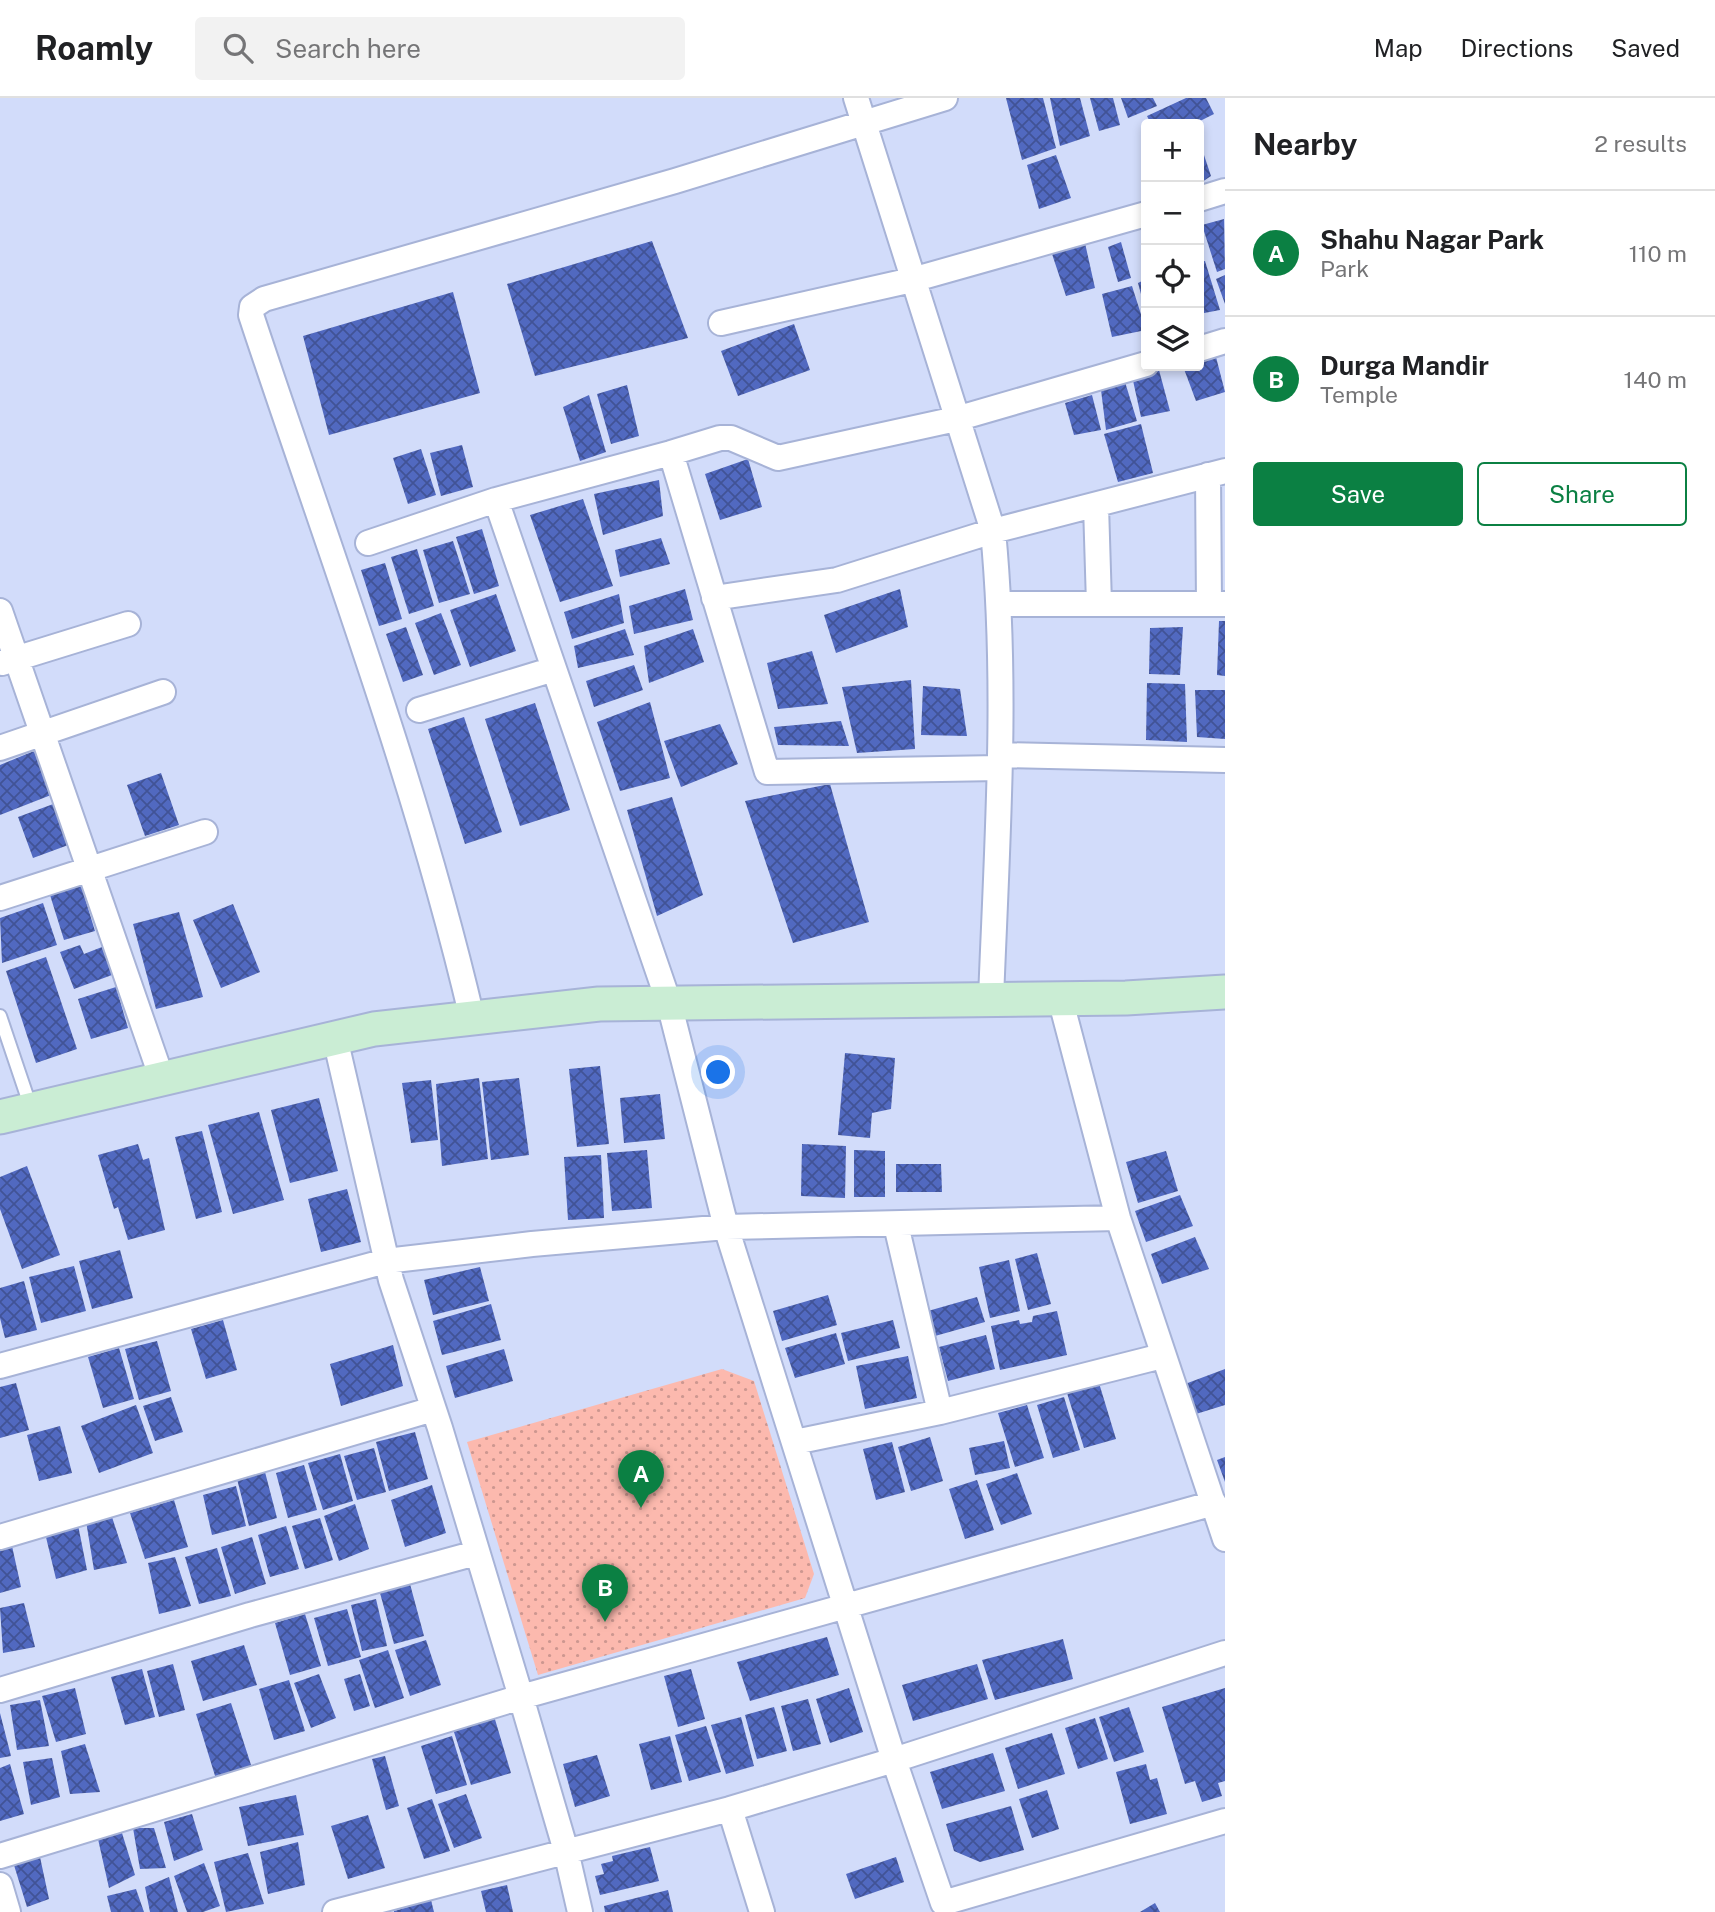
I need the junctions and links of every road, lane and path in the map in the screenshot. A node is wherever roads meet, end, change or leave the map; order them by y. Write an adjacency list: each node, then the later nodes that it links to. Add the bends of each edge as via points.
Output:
1 (856, 98): 3 (street)
2 (945, 98): 3 (street)
3 (863, 124): 7 (street); 41 (street, via 264,299 252,307 391,732)
4 (1225, 191): 5 (street)
5 (1204, 197)
6 (1141, 215): 7 (street)
7 (912, 280): 8 (street); 12 (street)
8 (721, 323)
9 (1225, 341): 10 (street)
10 (1204, 347)
11 (1141, 365): 12 (street)
12 (956, 419): 13 (street, via 778,458 731,438); 17 (street)
13 (671, 453): 15 (street); 19 (street)
14 (1217, 473): 16 (street); 22 (street)
15 (496, 500): 18 (street); 26 (street)
16 (1096, 505): 17 (street); 21 (street)
17 (993, 531): 19 (street, via 837,580); 20 (street)
18 (368, 543)
19 (715, 597): 32 (street, via 768,772)
20 (1000, 604): 21 (street); 32 (street)
21 (1100, 604): 22 (street)
22 (1217, 604)
23 (0, 611): 25 (street)
24 (128, 624): 25 (street)
25 (8, 661): 29 (street)
26 (554, 669): 28 (street); 39 (street)
27 (163, 692): 29 (street)
28 (419, 710)
29 (42, 734): 30 (street); 34 (street)
30 (0, 748)
31 (1225, 760): 32 (street)
32 (1000, 762): 38 (street)
33 (205, 832): 34 (street)
34 (89, 869): 35 (street); 43 (street)
35 (0, 898)
36 (1225, 992): 37 (street)
37 (1060, 998): 38 (street); 45 (street)
38 (991, 999): 39 (street)
39 (669, 1003): 41 (street, via 599,1004); 47 (street)
40 (0, 1016): 44 (lane)
41 (472, 1018): 42 (street)
42 (335, 1038): 43 (street); 48 (street)
43 (162, 1079): 44 (street)
44 (16, 1114)
45 (1118, 1218): 46 (street); 49 (street)
46 (896, 1225): 47 (street); 52 (street)
47 (726, 1227): 48 (street); 53 (street)
48 (386, 1261): 50 (street); 51 (street)
49 (1162, 1356): 52 (street); 54 (street)
50 (0, 1366)
51 (433, 1409): 55 (street); 57 (street)
52 (940, 1412): 53 (street)
53 (795, 1442): 58 (street)
54 (1214, 1503): 56 (street); 58 (street)
55 (0, 1537)
56 (1225, 1539)
57 (476, 1553): 60 (street); 61 (street)
58 (847, 1605): 61 (street); 62 (street)
59 (1225, 1653): 62 (street)
60 (0, 1690)
61 (521, 1697): 65 (street); 66 (street)
62 (894, 1760): 63 (street); 68 (street)
63 (730, 1809): 65 (street); 72 (street)
64 (1225, 1821): 68 (street)
65 (566, 1851): 70 (street); 71 (street)
66 (0, 1856)
67 (0, 1885): 69 (street)
68 (943, 1908)
69 (8, 1912)
70 (335, 1912)
71 (580, 1912)
72 (762, 1912)

